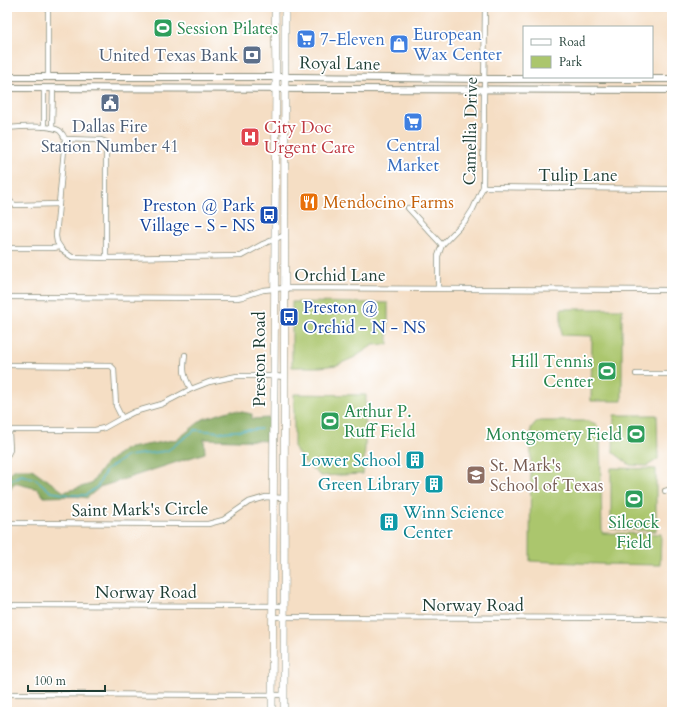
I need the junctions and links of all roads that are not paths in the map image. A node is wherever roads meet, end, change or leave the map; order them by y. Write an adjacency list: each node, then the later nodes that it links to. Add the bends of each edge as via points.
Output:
1 (48, 7): 9 (street)
2 (275, 7): 7 (main road, Preston Road)
3 (285, 7): 8 (main road, Preston Road)
4 (485, 7): 12 (street, Camellia Drive)
5 (7, 77): 9 (main road, Royal Lane)
6 (198, 77): 7 (main road, Royal Lane); 11 (main road, Royal Lane); 22 (main road)
7 (276, 77): 8 (main road, Royal Lane); 19 (main road, Preston Road)
8 (286, 77): 12 (main road, Royal Lane); 20 (main road, Preston Road)
9 (48, 78): 10 (main road, Royal Lane); 16 (main road); 17 (main road)
10 (101, 78): 11 (main road, Royal Lane); 18 (main road)
11 (172, 78): 21 (main road)
12 (484, 79): 13 (main road, Royal Lane); 23 (street, Camellia Drive)
13 (642, 79): 14 (main road, Royal Lane); 24 (main road)
14 (672, 79)
15 (7, 88): 16 (main road, Royal Lane)
16 (44, 88): 17 (main road, Royal Lane); 26 (street)
17 (53, 88): 18 (main road, Royal Lane); 28 (street)
18 (101, 88): 21 (main road, Royal Lane)
19 (276, 88): 20 (main road, Royal Lane); 22 (main road, Royal Lane); 30 (main road, Preston Road)
20 (286, 88): 23 (main road, Royal Lane); 31 (main road, Preston Road)
21 (172, 89): 22 (main road, Royal Lane)
22 (198, 89)
23 (484, 90): 24 (main road, Royal Lane); 33 (street, Camellia Drive)
24 (642, 90): 25 (main road, Royal Lane)
25 (672, 90)
26 (44, 127): 27 (street); 28 (street)
27 (7, 128)
28 (52, 128): 29 (street, via 60,131)
29 (65, 139): 37 (street); 44 (street, via 106,142)
30 (275, 180): 31 (main road); 34 (main road, Preston Road)
31 (285, 180): 36 (main road, Preston Road)
32 (7, 183): 37 (street, via 8,199 15,205)
33 (484, 187): 35 (street, Tulip Lane); 41 (street, Camellia Drive, via 466,220)
34 (275, 189): 36 (main road); 40 (main road, Preston Road)
35 (672, 189)
36 (285, 190): 39 (main road, Preston Road)
37 (59, 204): 42 (street, via 56,236)
38 (408, 208): 41 (street)
39 (285, 235): 40 (street); 45 (main road, Preston Road)
40 (275, 239): 44 (street, via 240,256); 47 (main road, Preston Road)
41 (442, 245): 46 (street, via 438,256)
42 (60, 247): 43 (street); 44 (street, via 72,257)
43 (7, 248)
44 (106, 258)
45 (285, 288): 46 (street, Orchid Lane); 47 (street, Orchid Lane); 52 (main road, Preston Road)
46 (438, 288): 48 (street, Orchid Lane)
47 (275, 289): 49 (street, Orchid Lane, via 263,290 242,298); 55 (main road, Preston Road)
48 (672, 290)
49 (8, 297)
50 (185, 355): 56 (street, via 185,377)
51 (7, 365): 58 (street, via 111,366 114,369 116,406)
52 (285, 373): 55 (street); 64 (main road, Preston Road)
53 (636, 374): 54 (street)
54 (672, 374)
55 (274, 376): 56 (street, via 231,377); 63 (main road, Preston Road)
56 (191, 389): 58 (street, via 162,404)
57 (7, 396): 59 (street)
58 (122, 418): 59 (street, via 95,430)
59 (9, 430): 60 (street, via 10,450)
60 (7, 456)
61 (672, 489): 62 (street)
62 (665, 490)
63 (274, 497): 64 (street, Saint Mark's Circle); 65 (street, Saint Mark's Circle, via 249,502 223,520 208,524); 67 (main road, Preston Road)
64 (284, 498): 68 (main road, Preston Road)
65 (13, 523)
66 (7, 605): 67 (street, Norway Road)
67 (273, 606): 68 (street, Norway Road); 69 (main road, Preston Road)
68 (284, 606): 70 (main road, Preston Road)
69 (273, 617): 70 (street, Norway Road); 73 (main road, Preston Road)
70 (284, 617): 71 (street, Norway Road); 74 (main road, Preston Road)
71 (672, 620)
72 (7, 694): 73 (street)
73 (272, 695): 74 (street); 75 (main road, Preston Road)
74 (284, 695): 76 (main road, Preston Road)
75 (272, 712)
76 (284, 712)

